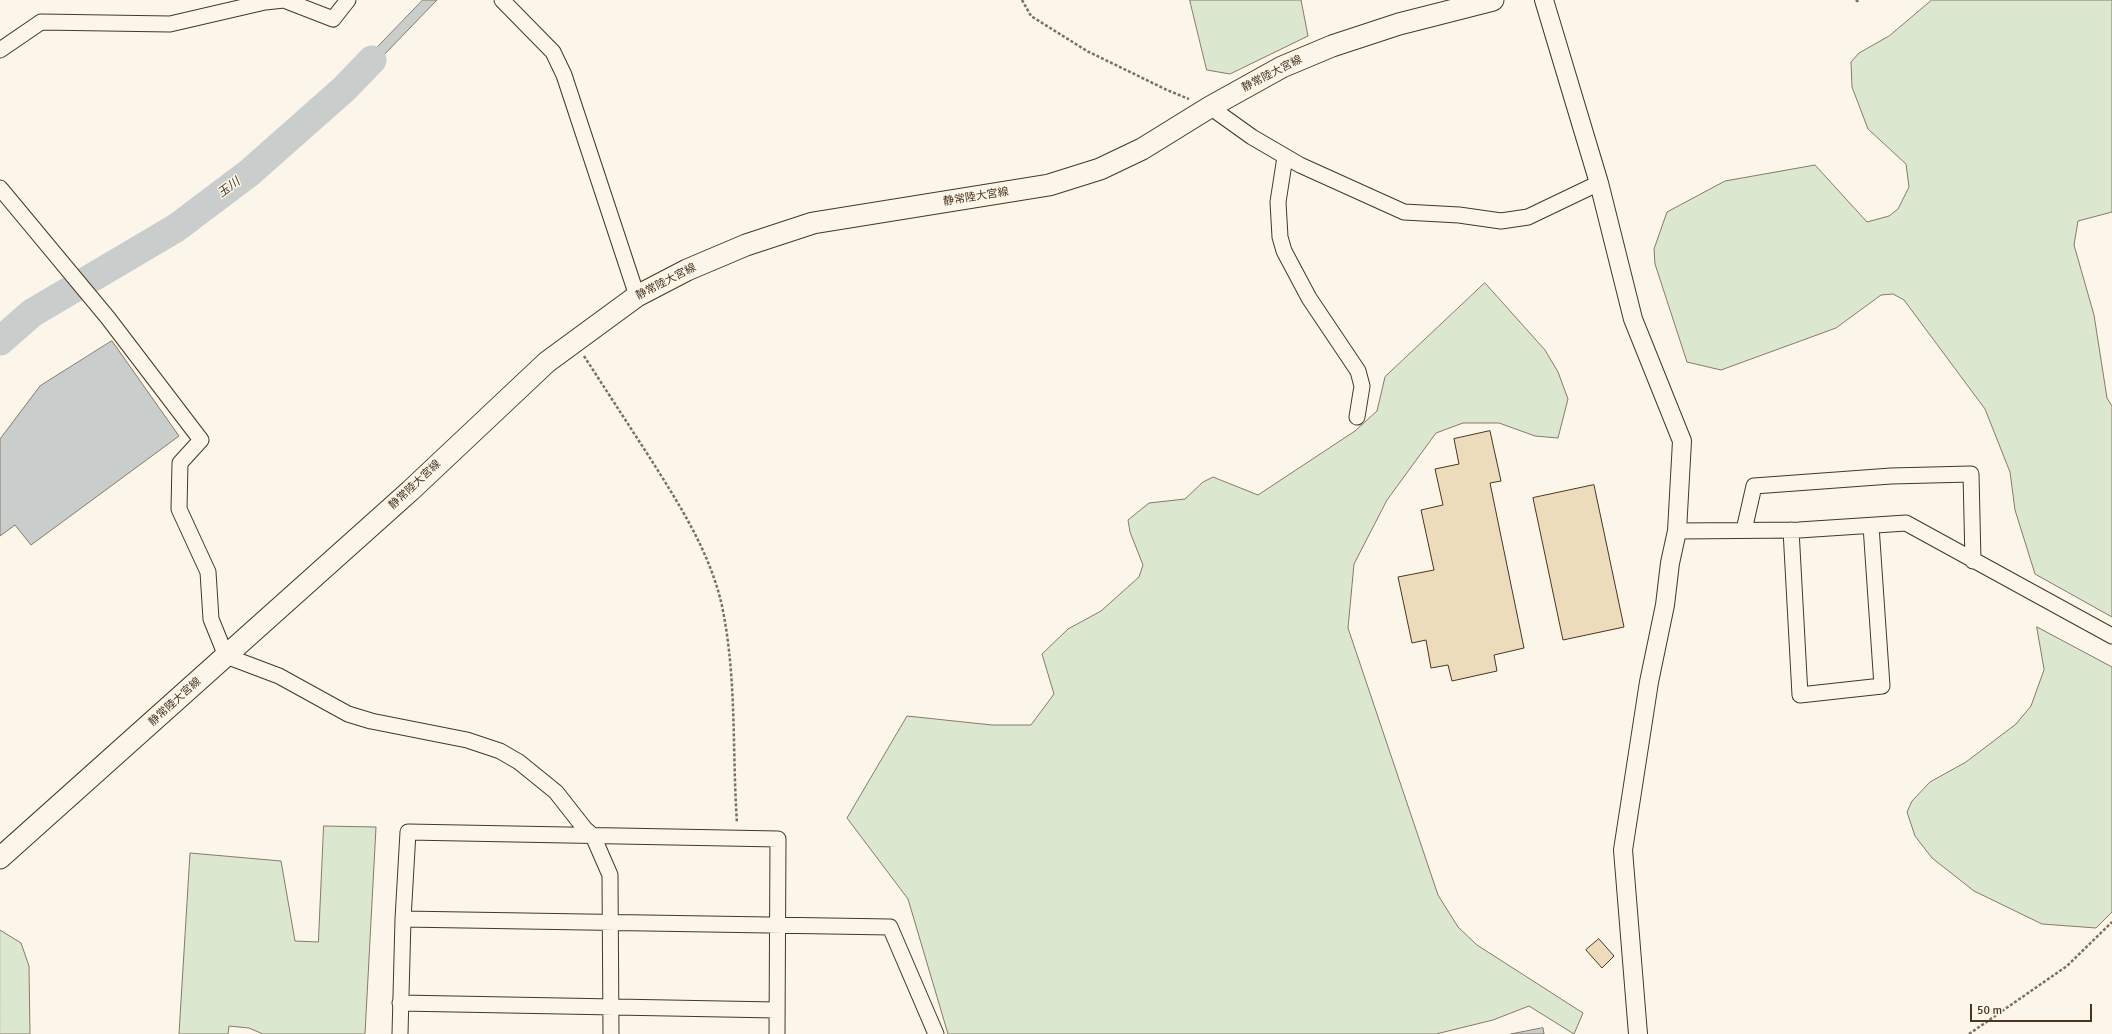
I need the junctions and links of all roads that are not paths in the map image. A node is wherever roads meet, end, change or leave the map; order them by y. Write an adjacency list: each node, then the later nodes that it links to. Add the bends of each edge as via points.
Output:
1 (348, 0): 5 (street, via 332,19 284,0 170,24 41,22)
2 (502, 0): 10 (street, via 553,52 564,75)
3 (1493, 0): 6 (main road, 静常陸大宮線, via 1399,24 1332,46 1282,67)
4 (1544, 0): 8 (street)
5 (0, 50)
6 (1210, 107): 7 (street, via 1252,137); 10 (main road, 静常陸大宮線, via 1142,149 1100,169 1049,185 813,223 746,245 687,270)
7 (1285, 156): 8 (street, via 1404,212 1459,215 1501,221 1528,217); 11 (street, via 1278,202 1280,237 1309,298 1358,371 1362,386)
8 (1599, 184): 13 (street, via 1633,319 1682,440)
9 (0, 188): 18 (street, via 108,318 201,440 180,463 179,509 208,572 211,619)
10 (637, 296): 18 (main road, 静常陸大宮線, via 574,340 513,392 410,491)
11 (1357, 417)
12 (1871, 526): 15 (street); 15 (street, via 1882,686 1800,695); 16 (street, via 1906,523)
13 (1677, 530): 14 (street); 31 (street, via 1649,682 1623,850)
14 (1744, 530): 15 (street); 16 (street, via 1754,486 1891,476 1971,474)
15 (1792, 530)
16 (1973, 561): 17 (street)
17 (2112, 636)
18 (226, 656): 19 (street, via 279,676 348,714 467,740 500,751 519,762 556,792); 20 (main road, 静常陸大宮線)
19 (593, 836): 21 (street, via 408,832); 22 (street, via 610,875); 23 (street, via 778,839)
20 (0, 858)
21 (403, 919): 22 (street); 24 (street)
22 (611, 922): 23 (street); 25 (street)
23 (779, 924): 26 (street); 30 (street, via 890,927)
24 (400, 1003): 25 (street); 27 (street)
25 (610, 1007): 26 (street); 28 (street)
26 (776, 1010): 29 (street)
27 (400, 1034)
28 (611, 1034)
29 (777, 1034)
30 (936, 1034)
31 (1638, 1034)

